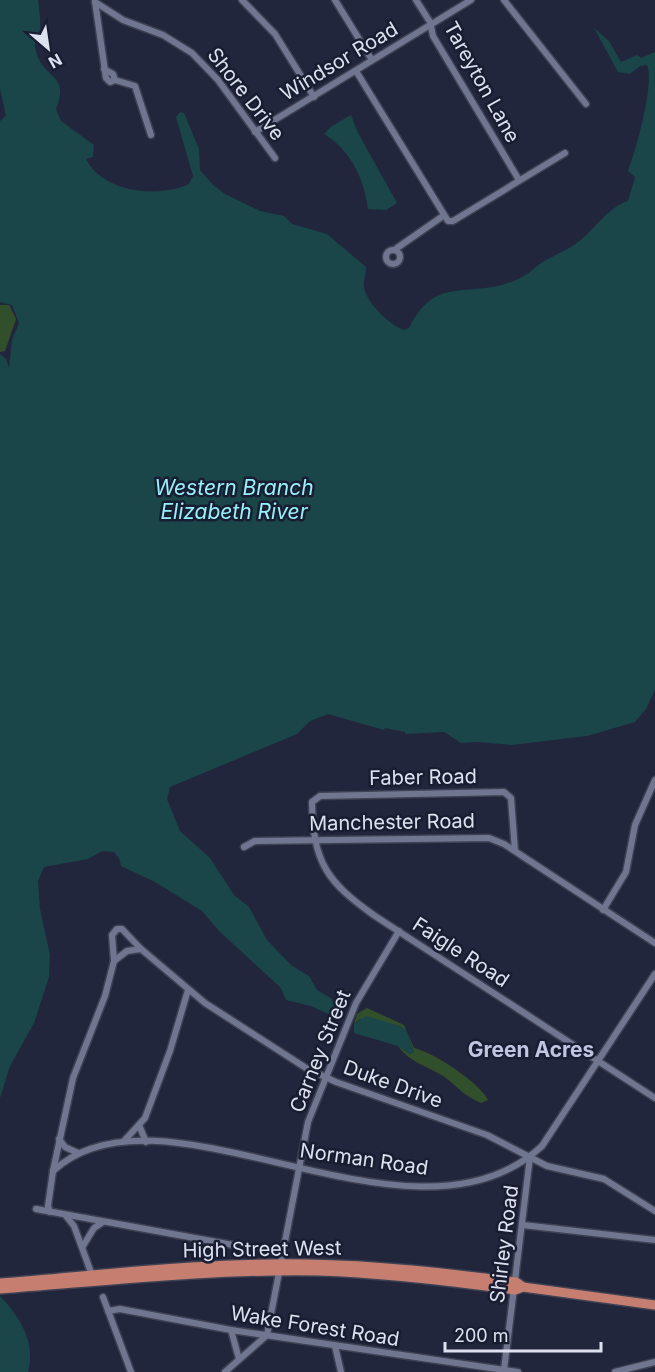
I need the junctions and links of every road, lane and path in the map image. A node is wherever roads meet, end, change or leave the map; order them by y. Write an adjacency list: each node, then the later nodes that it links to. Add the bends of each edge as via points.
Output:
1 (242, 0): 12 (street, via 275,34)
2 (335, 0): 10 (street)
3 (416, 0): 9 (street, Tareyton Lane)
4 (471, 0): 9 (street, Windsor Road)
5 (504, 0): 13 (street)
6 (94, 1): 7 (street, Shore Drive); 8 (street)
7 (111, 13): 8 (street); 14 (street, Shore Drive, via 163,34 192,53 218,80)
8 (97, 22): 15 (street, via 104,69 114,74 115,80 137,89)
9 (430, 25): 10 (street, Windsor Road); 18 (street, Tareyton Lane, via 432,36)
10 (372, 60): 11 (street, Windsor Road)
11 (356, 70): 12 (street, Windsor Road); 19 (street)
12 (314, 97): 14 (street, Windsor Road)
13 (586, 104)
14 (255, 132): 17 (street, Shore Drive)
15 (151, 135)
16 (565, 153): 18 (street)
17 (275, 158)
18 (519, 180): 19 (street, via 450,221)
19 (443, 216): 20 (street)
20 (397, 248)
21 (655, 780): 26 (street, via 635,825 626,872)
22 (320, 796): 23 (street, Faigle Road, via 312,802); 25 (street, Faber Road, via 502,792 511,798)
23 (315, 840): 24 (street, Manchester Road, via 255,841); 25 (street, Manchester Road, via 481,836); 27 (street, Faigle Road, via 334,883)
24 (244, 847)
25 (515, 851): 26 (street, Manchester Road)
26 (603, 910): 28 (street, Manchester Road)
27 (399, 932): 33 (street, Faigle Road); 34 (street, Carney Street, via 363,990)
28 (655, 943)
29 (141, 949): 30 (street, via 127,951); 30 (street, Duke Drive, via 127,932 117,929 111,943); 32 (street, Duke Drive)
30 (114, 961): 37 (street, Duke Drive, via 105,996 73,1078)
31 (655, 974): 33 (street, Norman Road)
32 (188, 990): 34 (street, Duke Drive, via 255,1038); 36 (street, via 170,1051)
33 (598, 1061): 35 (street, Faigle Road); 41 (street, Norman Road, via 548,1139)
34 (326, 1077): 41 (street, Duke Drive, via 465,1127); 42 (street, Carney Street, via 308,1122)
35 (655, 1098)
36 (139, 1125): 38 (street); 39 (street)
37 (59, 1139): 40 (street); 43 (street, Duke Drive)
38 (124, 1141): 39 (street, Norman Road); 40 (street, Norman Road)
39 (146, 1142): 42 (street, Norman Road, via 226,1152)
40 (78, 1153): 43 (street, Norman Road)
41 (530, 1157): 42 (street, Norman Road, via 484,1180 447,1186 395,1185); 45 (street, Duke Drive, via 554,1168 604,1179); 49 (street, Shirley Road)
42 (298, 1167): 53 (street, Carney Street)
43 (53, 1171): 46 (street, Duke Drive)
44 (36, 1209): 46 (street)
45 (655, 1211)
46 (50, 1212): 47 (street)
47 (66, 1215): 48 (street); 51 (street)
48 (103, 1222): 51 (street, via 94,1228); 52 (street)
49 (523, 1225): 50 (street); 57 (street, Shirley Road)
50 (655, 1240)
51 (83, 1246): 54 (street)
52 (255, 1249)
53 (282, 1268): 54 (main road, High Street West); 56 (main road, High Street West); 57 (main road, High Street West, via 380,1266); 63 (street, Carney Street)
54 (92, 1275): 56 (main road, High Street West)
55 (0, 1283): 56 (main road, High Street West)
56 (15, 1285): 58 (main road, High Street West)
57 (518, 1286): 60 (main road, High Street West); 67 (street, Shirley Road)
58 (0, 1289)
59 (103, 1297): 61 (street)
60 (655, 1305)
61 (108, 1311): 62 (street, Wake Forest Road, via 120,1309); 69 (street)
62 (231, 1330): 63 (street, Wake Forest Road); 65 (street)
63 (267, 1335): 64 (street, Wake Forest Road); 65 (street)
64 (335, 1346): 67 (street, Wake Forest Road); 68 (street)
65 (239, 1359): 70 (street)
66 (655, 1362): 73 (street)
67 (504, 1370): 72 (street, Wake Forest Road)
68 (341, 1371): 71 (street, Wake Forest Road)
69 (131, 1372)
70 (225, 1372)
71 (349, 1372)
72 (518, 1372)
73 (615, 1372)

